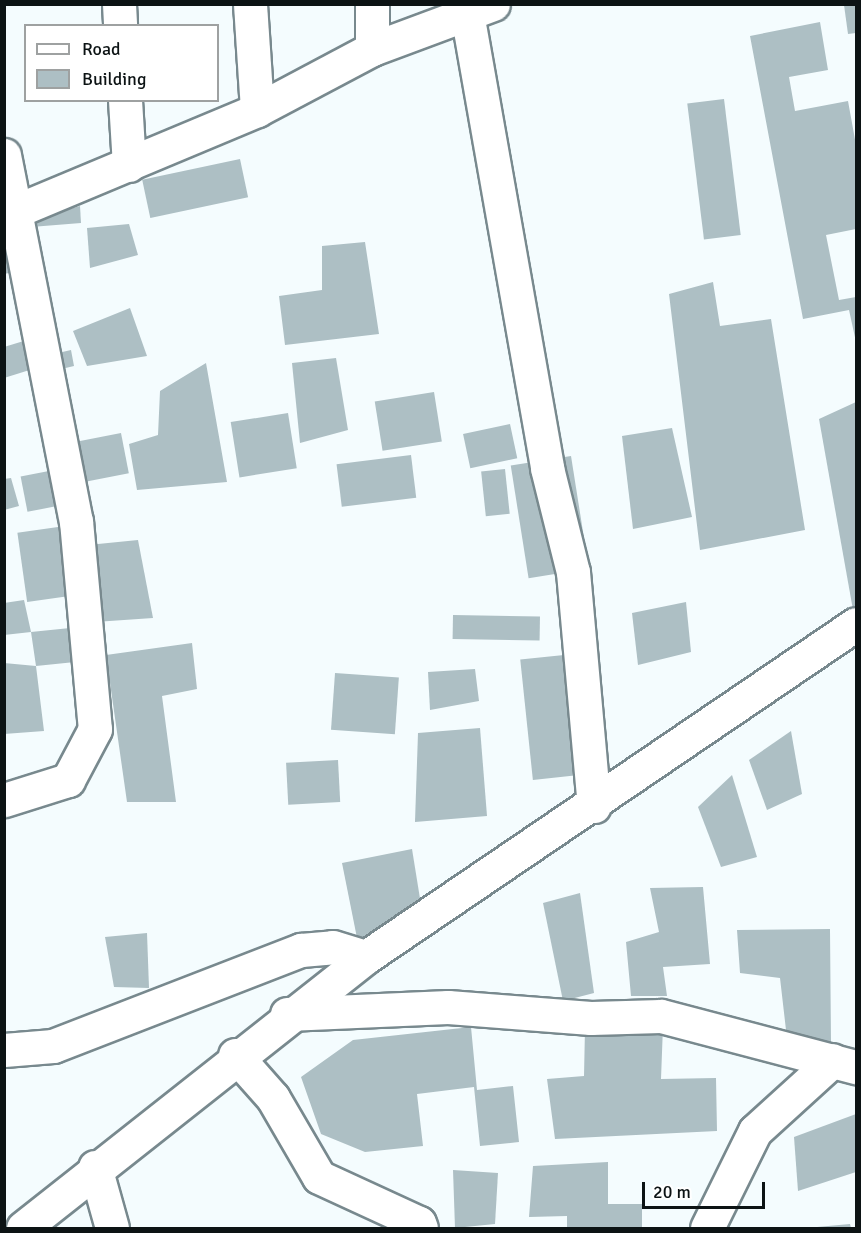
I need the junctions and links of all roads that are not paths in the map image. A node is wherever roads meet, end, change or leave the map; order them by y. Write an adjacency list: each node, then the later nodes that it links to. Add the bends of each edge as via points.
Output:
1 (118, 4): 5 (street)
2 (250, 4): 8 (street)
3 (372, 4): 6 (street)
4 (480, 9): 6 (street); 14 (street, via 547,468 573,572)
5 (120, 24)
6 (372, 49): 8 (street)
7 (125, 102): 10 (street)
8 (257, 110): 10 (street)
9 (4, 155): 11 (street)
10 (129, 165): 11 (street)
11 (11, 214): 13 (street, via 76,521 90,625 95,729 68,780)
12 (856, 624): 14 (street)
13 (4, 800)
14 (594, 806): 15 (street)
15 (366, 957): 16 (street); 17 (street, via 333,947 301,950 53,1046)
16 (287, 1014): 18 (street); 19 (street, via 448,1006 591,1017 661,1016)
17 (4, 1050)
18 (235, 1056): 20 (street); 23 (street, via 273,1098 319,1177 419,1223)
19 (845, 1063): 24 (street, via 755,1131)
20 (95, 1167): 21 (street); 22 (street)
21 (23, 1228)
22 (112, 1228)
23 (421, 1228)
24 (707, 1228)

